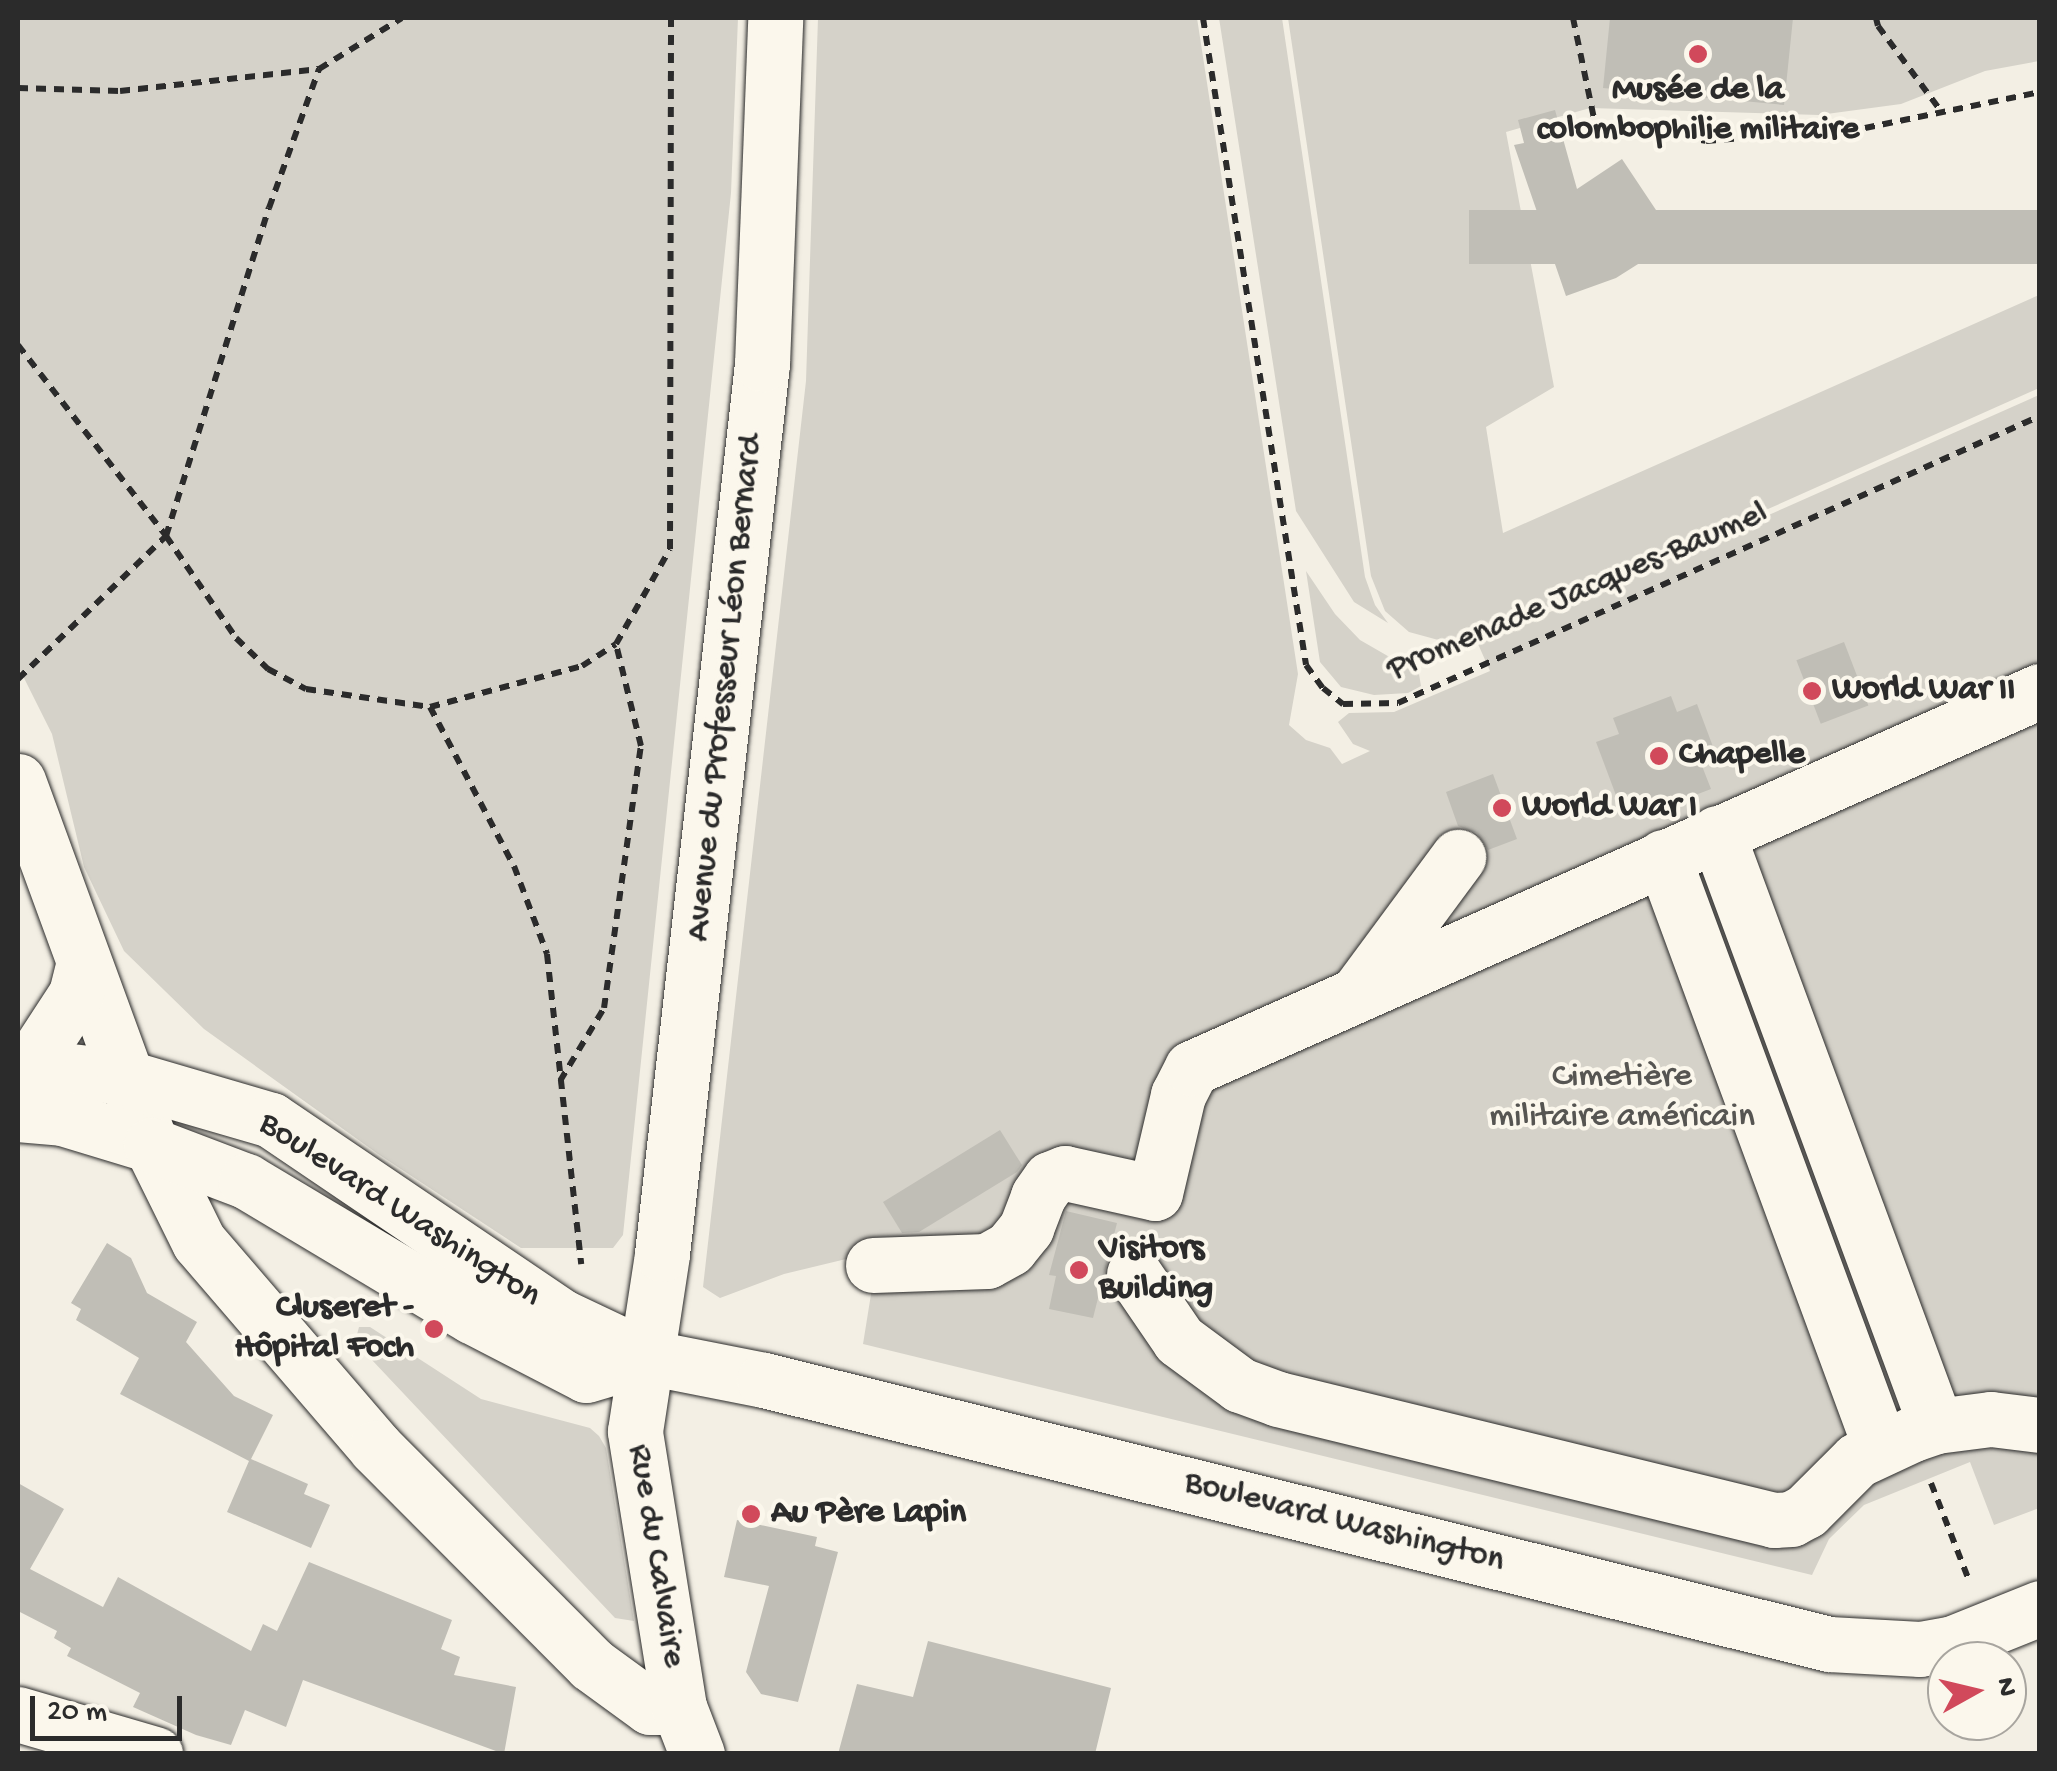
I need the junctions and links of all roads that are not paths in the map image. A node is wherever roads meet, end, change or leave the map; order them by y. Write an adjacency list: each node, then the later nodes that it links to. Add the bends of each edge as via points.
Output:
1 (775, 18): 16 (street, Avenue du Professeur Léon Bernard, via 762,364)
2 (2040, 691): 4 (street)
3 (18, 781): 9 (street)
4 (1717, 833): 6 (street); 7 (street)
5 (1458, 857): 10 (street)
6 (1663, 857): 8 (street); 10 (street)
7 (1750, 919): 8 (street); 19 (street)
8 (1694, 940): 18 (street)
9 (84, 963): 11 (street); 12 (street, via 76,994)
10 (1358, 993): 14 (street, via 1192,1068 1178,1095)
11 (124, 1077): 12 (street, Boulevard Washington); 13 (street); 16 (street, Boulevard Washington, via 272,1120 562,1318)
12 (19, 1082): 13 (street, Boulevard Washington, via 62,1118)
13 (151, 1145): 16 (street, Boulevard Washington, via 246,1181 586,1376); 22 (street, via 199,1242 376,1448 590,1664)
14 (1155, 1194): 15 (street, via 1065,1173 1044,1187 1010,1248 987,1261); 18 (street, via 1127,1299 1240,1386 1774,1520 1806,1511 1827,1485)
15 (873, 1265)
16 (646, 1357): 20 (street, Boulevard Washington, via 783,1385 1828,1644 1879,1650 1936,1646); 22 (street, Rue du Calvaire, via 637,1461)
17 (2040, 1425): 19 (street, via 1991,1419)
18 (1880, 1446): 19 (street)
19 (1933, 1452)
20 (2040, 1608)
21 (18, 1714): 23 (street)
22 (688, 1730)
23 (155, 1754)

